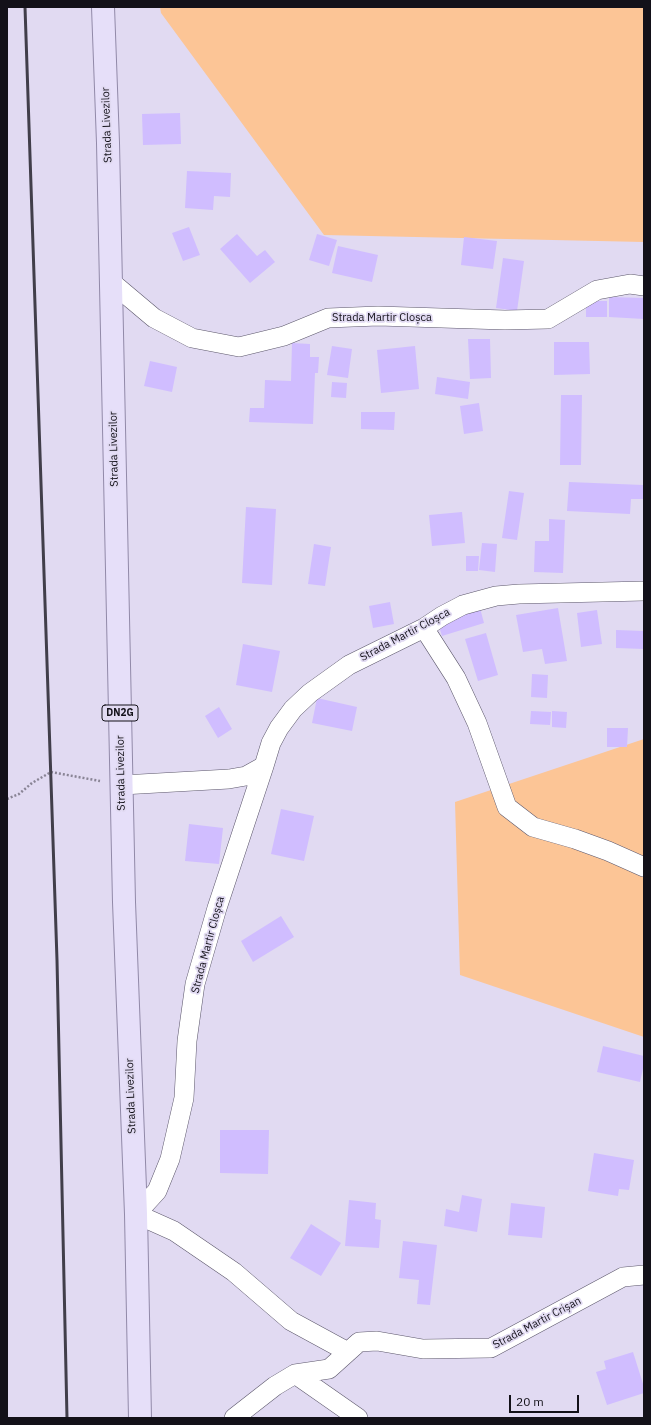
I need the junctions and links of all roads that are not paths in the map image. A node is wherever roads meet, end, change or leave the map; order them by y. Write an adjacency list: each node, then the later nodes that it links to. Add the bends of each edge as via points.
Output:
1 (103, 7): 2 (main road, Strada Livezilor / DN2G)
2 (110, 281): 3 (street, Strada Martir Cloșca, via 154,318 192,338 239,347 284,336 328,318 378,316 548,319 597,290 630,284); 7 (main road, Strada Livezilor / DN2G)
3 (644, 286)
4 (644, 591): 5 (street, Strada Martir Cloșca, via 496,596 463,604)
5 (424, 628): 6 (street, Strada Martir Cloșca, via 349,665 310,692 292,709 279,728 270,743); 8 (street, via 460,684 508,807 533,827 575,839)
6 (264, 766): 7 (street, via 246,776 229,779); 9 (street, Strada Martir Cloșca, via 195,984 187,1041 184,1098 170,1159 157,1191)
7 (122, 785): 9 (main road, Strada Livezilor / DN2G)
8 (644, 867)
9 (136, 1214): 11 (street, via 174,1231 234,1272 291,1321); 13 (main road, Strada Livezilor / DN2G)
10 (644, 1275): 11 (street, Strada Martir Crișan, via 623,1277 491,1348 423,1349 377,1341 359,1342)
11 (348, 1352): 12 (street, Strada Martir Crișan, via 329,1368)
12 (295, 1374): 14 (street, Strada Martir Crișan); 15 (street)
13 (140, 1418)
14 (234, 1418)
15 (358, 1418)

